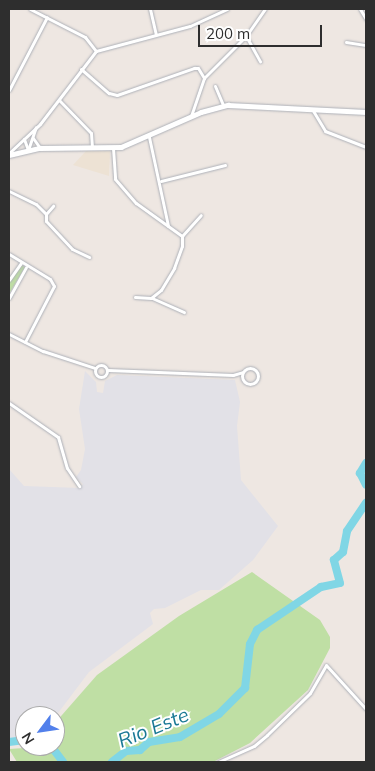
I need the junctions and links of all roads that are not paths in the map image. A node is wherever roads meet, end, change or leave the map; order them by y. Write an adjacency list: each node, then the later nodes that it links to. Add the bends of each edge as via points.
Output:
1 (30, 9): 6 (street)
2 (150, 9): 8 (street)
3 (227, 9): 8 (street, via 190,26)
4 (265, 9): 9 (street)
5 (360, 9): 7 (street)
6 (47, 17): 12 (street, via 85,37); 17 (street)
7 (366, 20)
8 (156, 34): 12 (street)
9 (246, 36): 13 (street); 15 (street)
10 (346, 42): 11 (street)
11 (366, 45)
12 (96, 51): 14 (street)
13 (260, 61)
14 (81, 69): 15 (street, via 109,94 117,95 194,68 198,68); 18 (street)
15 (204, 78): 22 (street)
16 (215, 86): 19 (street)
17 (9, 90)
18 (59, 100): 23 (street); 29 (street, via 90,133)
19 (223, 105): 20 (main road); 22 (main road)
20 (312, 109): 21 (main road); 27 (street, via 325,131)
21 (366, 112)
22 (191, 116): 25 (main road)
23 (36, 127): 24 (street); 26 (street)
24 (33, 137): 28 (street); 31 (street)
25 (149, 137): 30 (main road); 34 (street)
26 (24, 138): 31 (street); 32 (street)
27 (366, 147)
28 (40, 148): 29 (main road); 31 (main road)
29 (92, 148): 30 (main road)
30 (113, 148): 39 (street, via 115,179 136,203)
31 (28, 150): 32 (main road)
32 (9, 154)
33 (225, 165): 34 (street)
34 (161, 181): 39 (street)
35 (9, 191): 37 (street, via 36,204)
36 (53, 206): 37 (street)
37 (46, 214): 42 (street, via 46,222 72,249)
38 (201, 215): 40 (street)
39 (168, 226): 40 (street)
40 (182, 236): 48 (street, via 174,268 161,290)
41 (9, 254): 43 (street)
42 (89, 257)
43 (21, 263): 44 (street); 45 (street)
44 (26, 267): 46 (street); 51 (street, via 50,279 54,286)
45 (9, 280)
46 (9, 298)
47 (135, 298): 48 (street)
48 (151, 298): 49 (street)
49 (184, 312)
50 (9, 334): 51 (street)
51 (25, 342): 52 (street)
52 (95, 368): 53 (street, via 103,364); 53 (street, via 101,377)
53 (108, 370): 55 (street)
54 (243, 372): 55 (street); 56 (street); 56 (street, via 252,368 258,376 253,384)
55 (233, 375): 56 (street)
56 (244, 381)
57 (9, 402): 58 (street, via 58,437 67,468)
58 (79, 486)
59 (366, 709): 60 (street, via 326,665 310,693 267,735 254,746)
60 (218, 762)

